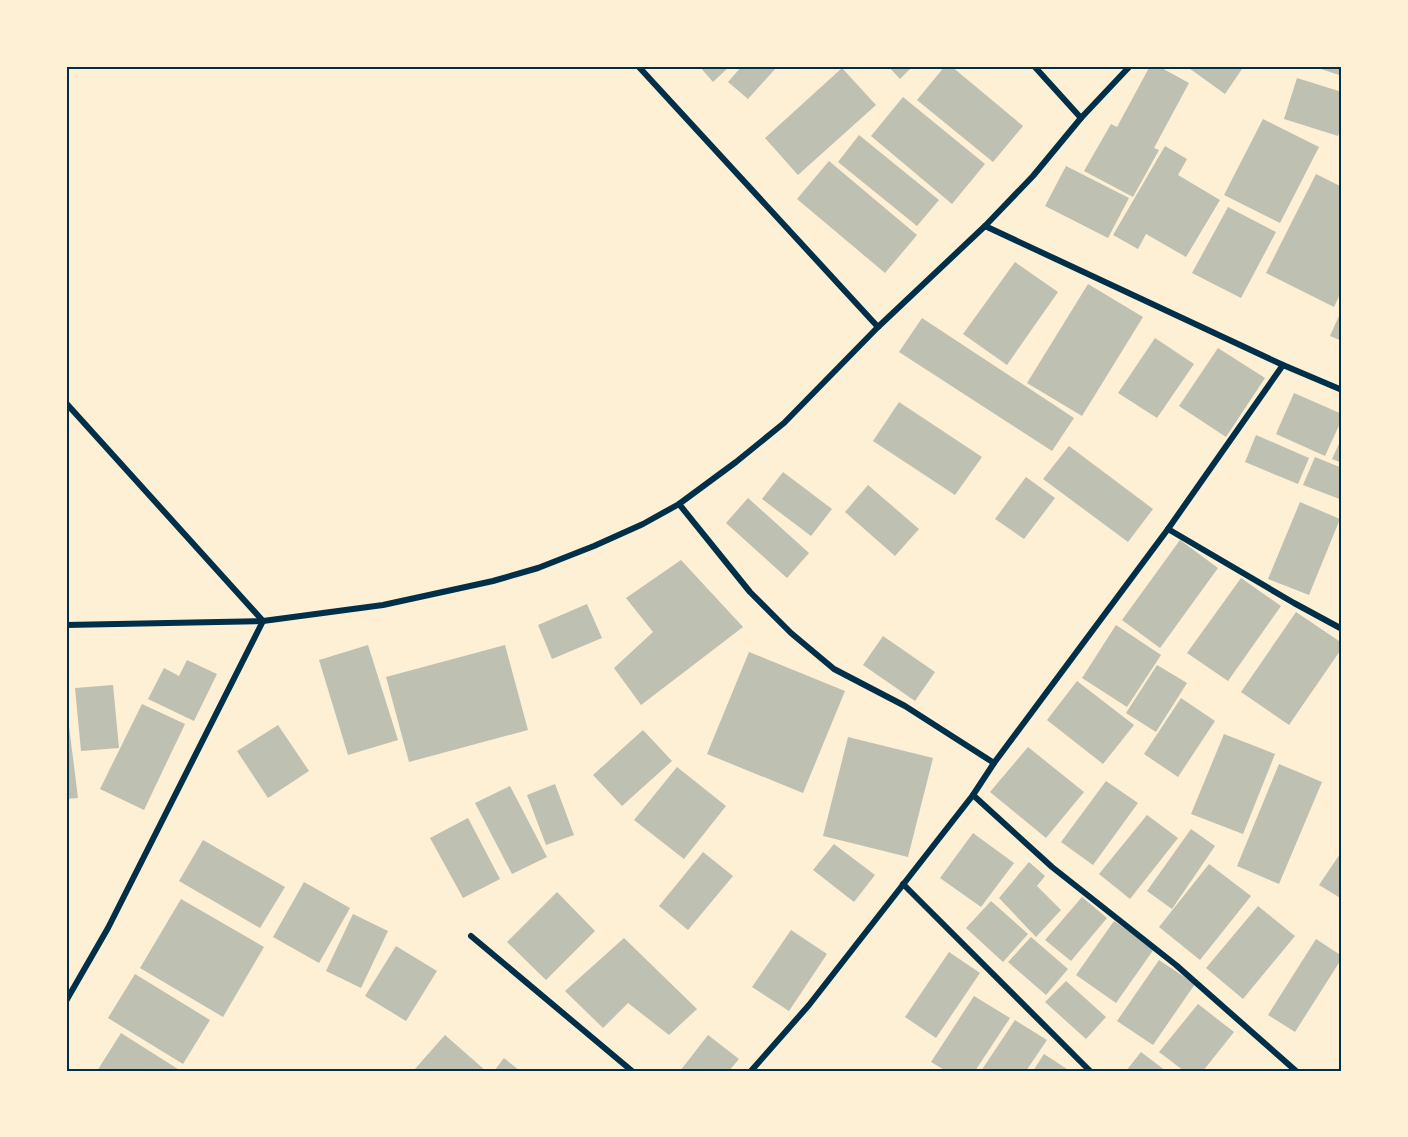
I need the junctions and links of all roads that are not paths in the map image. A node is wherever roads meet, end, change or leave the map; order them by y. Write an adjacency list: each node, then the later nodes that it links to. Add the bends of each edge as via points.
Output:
1 (638, 66): 6 (street)
2 (1034, 66): 4 (street)
3 (1130, 66): 4 (street)
4 (1081, 118): 5 (street)
5 (985, 226): 6 (street); 7 (street)
6 (878, 327): 10 (street, via 784,423)
7 (1282, 365): 8 (street); 11 (street)
8 (1342, 390)
9 (66, 403): 12 (street)
10 (679, 504): 12 (street, via 594,546 493,581 383,604); 15 (street, via 750,592 834,669 905,706)
11 (1168, 529): 14 (street); 15 (street)
12 (263, 621): 13 (street); 19 (street, via 108,928)
13 (66, 625)
14 (1342, 629)
15 (994, 763): 16 (street)
16 (973, 795): 17 (street); 23 (street, via 1052,867 1176,965)
17 (903, 884): 21 (street, via 809,1005); 22 (street)
18 (471, 936): 20 (street)
19 (66, 1001)
20 (632, 1071)
21 (751, 1071)
22 (1090, 1071)
23 (1296, 1071)

